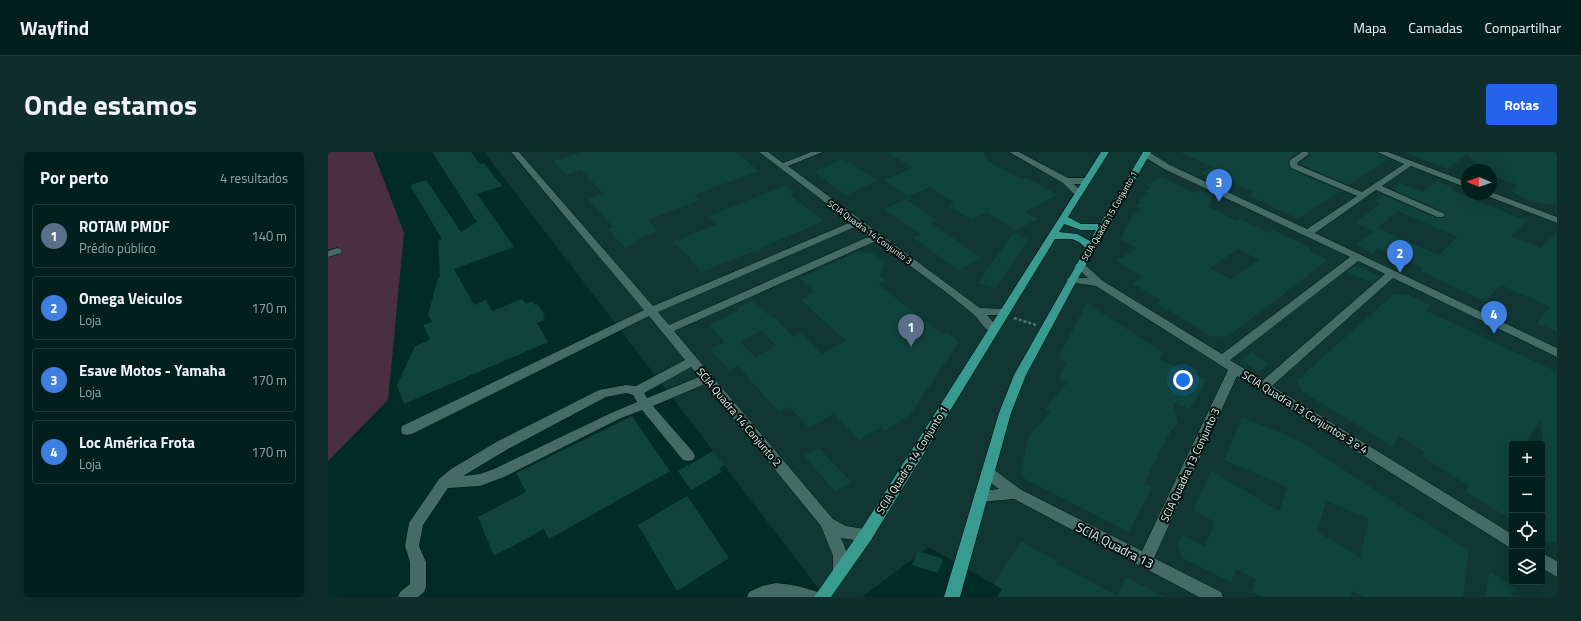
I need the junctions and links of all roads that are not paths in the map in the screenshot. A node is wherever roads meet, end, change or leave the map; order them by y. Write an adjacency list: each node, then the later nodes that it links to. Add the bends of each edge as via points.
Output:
1 (515, 152): 30 (street, SCIA Quadra 14 Conjunto 2)
2 (763, 152): 10 (street, SCIA Quadra 14 Conjunto 3)
3 (819, 152): 10 (street)
4 (1013, 152): 11 (street)
5 (1105, 152): 14 (main road)
6 (1381, 152): 9 (street)
7 (1305, 154): 15 (street, via 1293,162 1294,166)
8 (1144, 157): 21 (main road, SCIA Quadra 15 Conjunto 1); 22 (street)
9 (1410, 163): 12 (street); 13 (street)
10 (781, 166): 20 (street, SCIA Quadra 14 Conjunto 3)
11 (1066, 181): 14 (street); 14 (street)
12 (1461, 183)
13 (1376, 187): 15 (street); 17 (street)
14 (1083, 188): 18 (main road)
15 (1363, 195): 22 (street)
16 (1497, 197): 19 (street)
17 (1440, 214)
18 (1063, 218): 21 (main road, via 1083,228); 23 (main road)
19 (1557, 220)
20 (858, 223): 24 (street, SCIA Quadra 14 Conjunto 3); 30 (street)
21 (1102, 227): 25 (main road, SCIA Quadra 15 Conjunto 1)
22 (1308, 233): 26 (street)
23 (1052, 236): 25 (main road, via 1071,234 1080,237); 32 (main road)
24 (876, 237): 31 (street, SCIA Quadra 14 Conjunto 3); 33 (street)
25 (1091, 247): 27 (main road, SCIA Quadra 15 Conjunto 1)
26 (1358, 256): 28 (street); 35 (street)
27 (1075, 273): 29 (street, SCIA Quadra 13 Conjuntos 3 e 4); 29 (street, SCIA Quadra 13 Conjuntos 3 e 4); 45 (main road, SCIA Quadra 15 Conjunto 1, via 1020,375 1005,413)
28 (1392, 274): 34 (street); 39 (street)
29 (1099, 283): 35 (street, SCIA Quadra 13 Conjuntos 3 e 4)
30 (651, 311): 33 (street, SCIA Quadra 14 Conjunto 2); 42 (street)
31 (977, 311): 32 (street, SCIA Quadra 14 Conjunto 3); 32 (street)
32 (999, 319): 48 (main road, SCIA Quadra 14 Conjunto 1)
33 (667, 330): 36 (street, SCIA Quadra 14 Conjunto 2)
34 (1557, 353)
35 (1222, 360): 37 (street, SCIA Quadra 13 Conjuntos 3 e 4)
36 (692, 361): 38 (street, SCIA Quadra 14 Conjunto 2); 40 (street)
37 (1235, 368): 39 (street, SCIA Quadra 13 Conjuntos 3 e 4); 50 (street, SCIA Quadra 13 Conjunto 3)
38 (707, 379): 41 (street); 47 (street, SCIA Quadra 14 Conjunto 2)
39 (1264, 386): 49 (street, SCIA Quadra 13 Conjuntos 3 e 4)
40 (637, 391): 41 (street); 44 (street, via 626,389 603,393 503,445)
41 (644, 404): 43 (street); 44 (street, via 499,473 480,480)
42 (407, 430)
43 (688, 456)
44 (444, 483): 54 (street, via 416,523 412,546 418,562 418,586)
45 (985, 484): 46 (street); 46 (street, SCIA Quadra 13); 58 (main road, SCIA Quadra 15 Conjunto 1)
46 (1015, 493): 50 (street, SCIA Quadra 13)
47 (828, 523): 48 (street, via 843,533); 52 (street, via 841,556)
48 (866, 535): 52 (main road, SCIA Quadra 14 Conjunto 1)
49 (1509, 540)
50 (1145, 561): 59 (street, SCIA Quadra 13)
51 (1545, 562): 53 (street)
52 (841, 570): 57 (main road, SCIA Quadra 14 Conjunto 1)
53 (1557, 570)
54 (406, 597)
55 (755, 597): 56 (street, via 771,591 788,591)
56 (812, 597)
57 (822, 597)
58 (952, 597)
59 (1214, 597)

